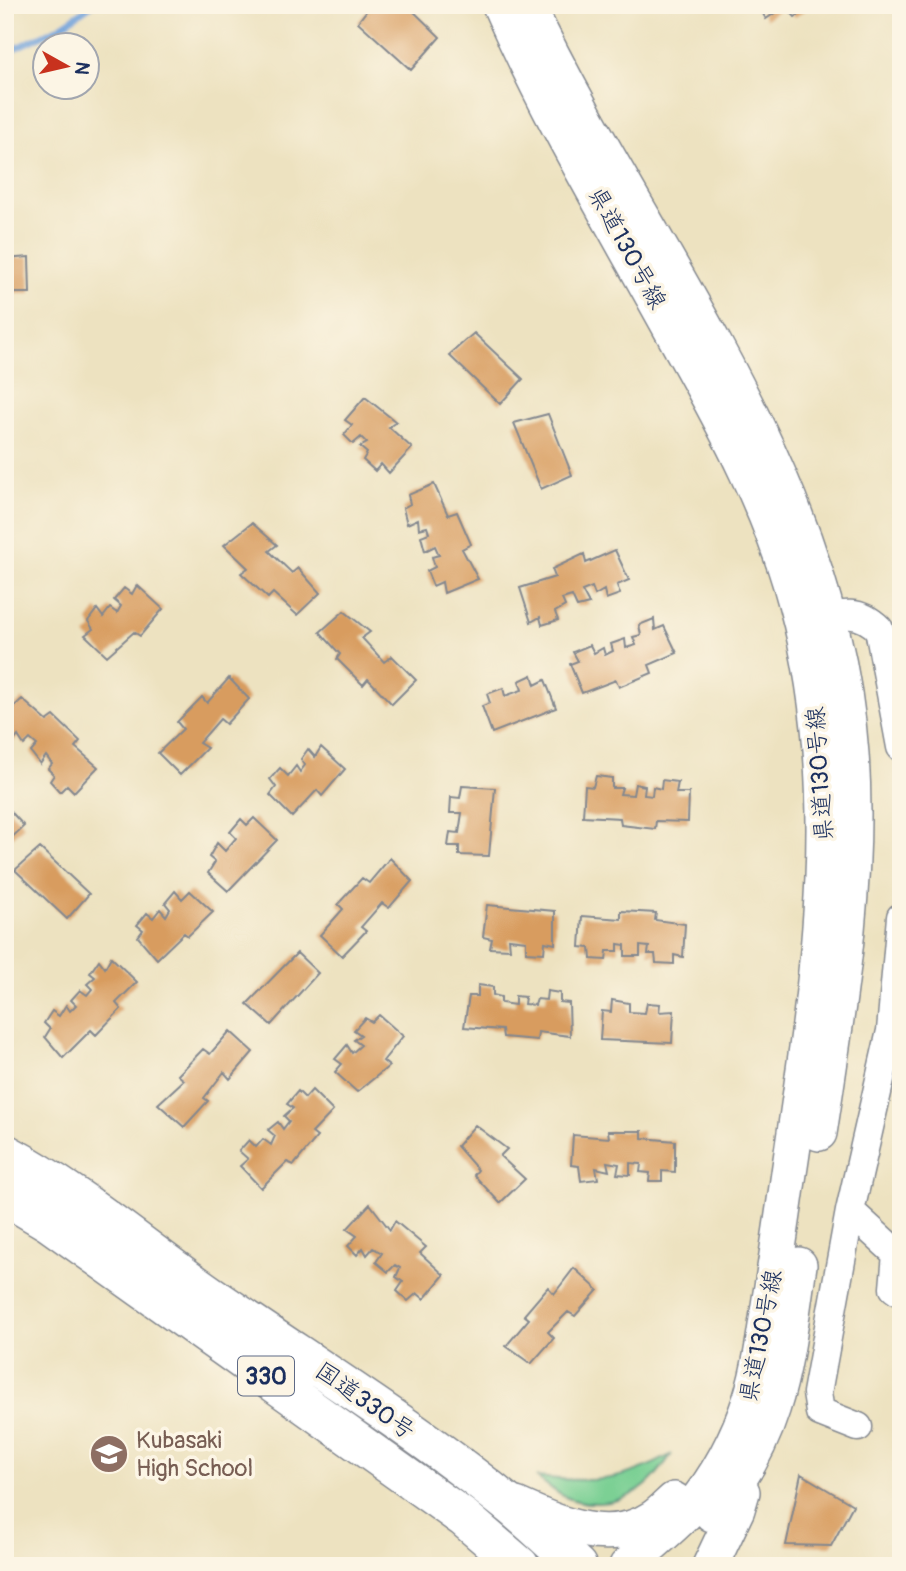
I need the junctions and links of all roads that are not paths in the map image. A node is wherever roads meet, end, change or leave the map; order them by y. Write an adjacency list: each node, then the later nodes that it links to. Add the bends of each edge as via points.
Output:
1 (500, 5): 3 (main road, 県道130号線, via 554,115 736,450 796,600)
2 (527, 5): 3 (main road, 県道130号線, via 763,437 810,558)
3 (815, 622): 4 (street, via 851,613 869,618 879,629); 11 (main road, 県道130号線, via 814,691 822,755 825,850 821,931 759,1367); 13 (main road, 県道130号線, via 842,685 851,754 854,848 829,1067 786,1363 763,1438)
4 (901, 747)
5 (901, 917): 6 (street)
6 (896, 1031): 9 (street)
7 (5, 1153): 14 (highway, 国道330号 / 330, via 72,1194)
8 (5, 1196): 15 (highway, 国道330号 / 330, via 50,1223 464,1518)
9 (850, 1211): 10 (street, via 897,1254 894,1288); 12 (street, via 817,1393 820,1412)
10 (901, 1293)
11 (742, 1422): 14 (main road, via 685,1490 652,1519 630,1527 612,1532 579,1529); 17 (main road, 県道130号線, via 722,1463 691,1508)
12 (858, 1427)
13 (744, 1474): 18 (main road, 県道130号線, via 704,1523); 19 (main road, via 737,1509)
14 (504, 1500): 16 (highway, 国道330号 / 330)
15 (520, 1566)
16 (577, 1566)
17 (628, 1566)
18 (659, 1566)
19 (710, 1566)

